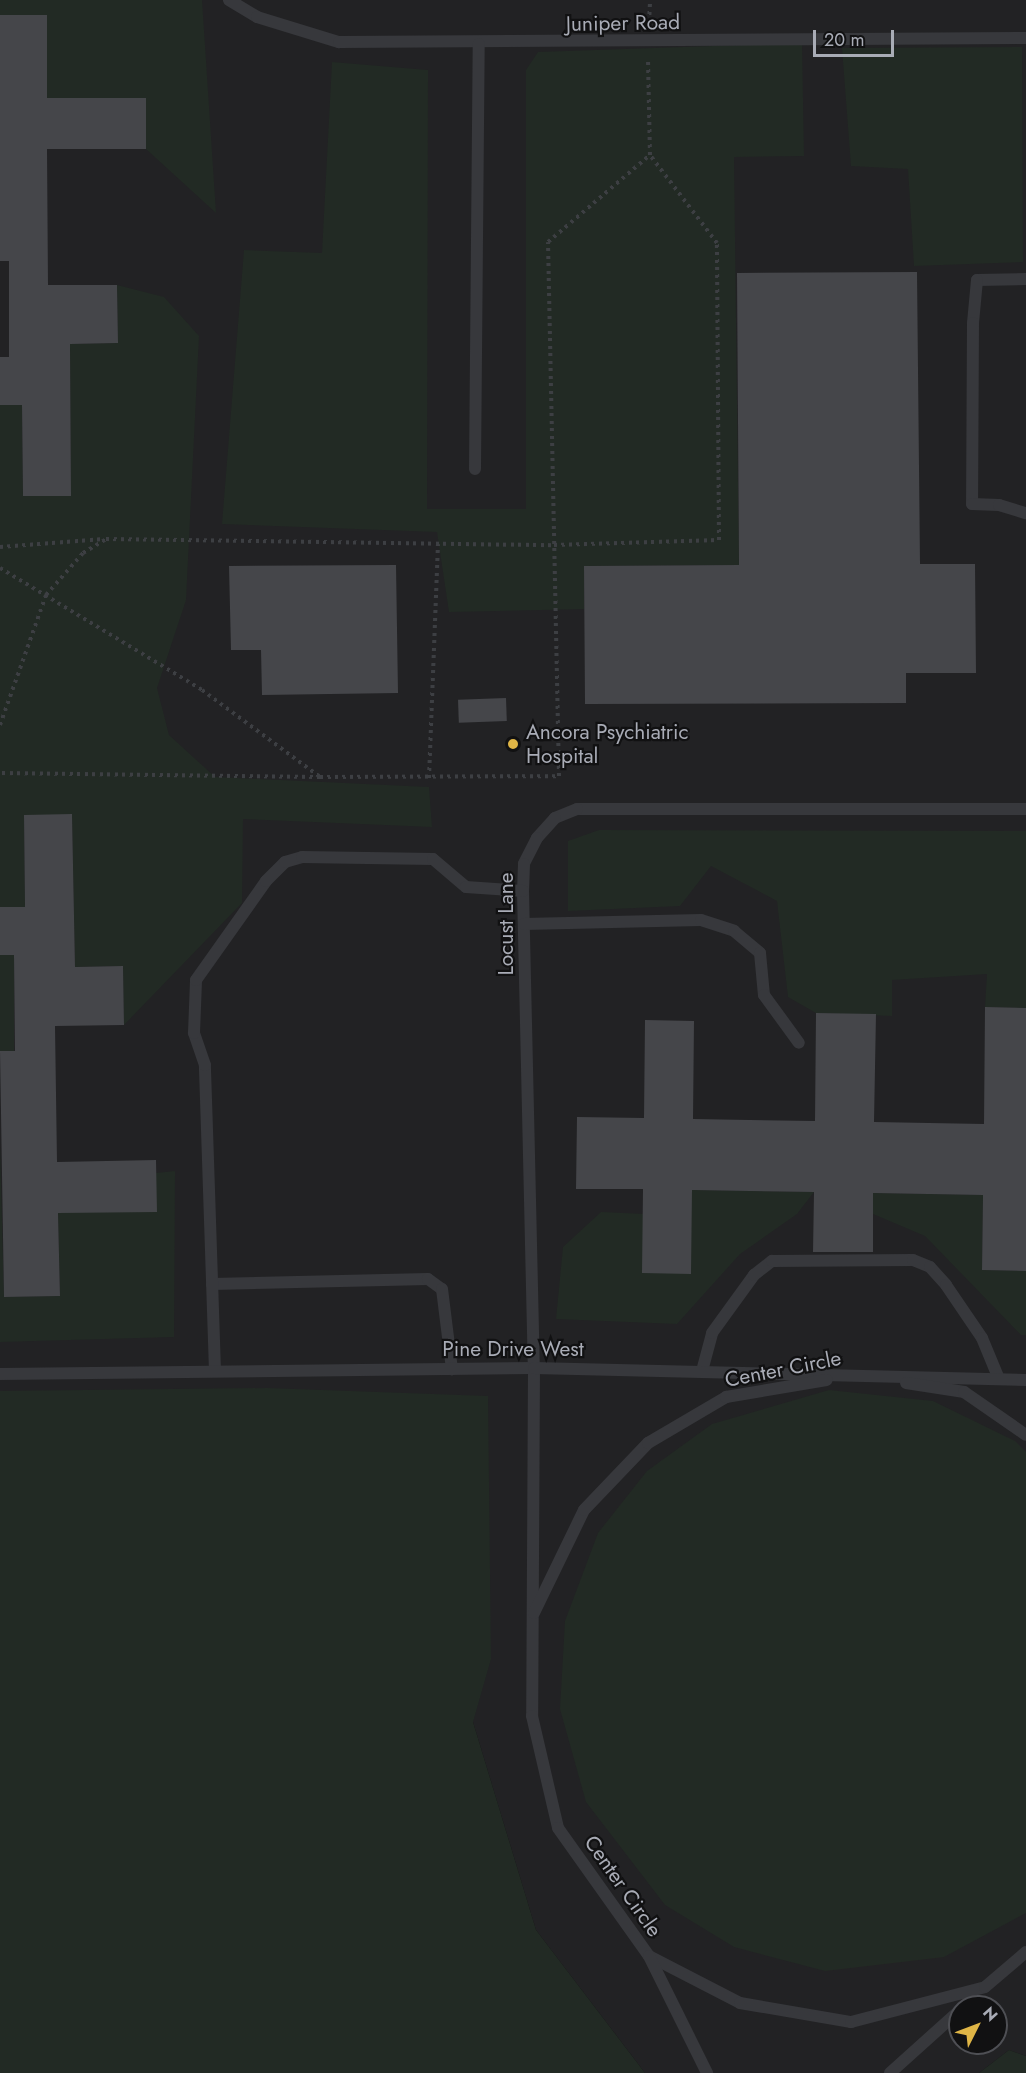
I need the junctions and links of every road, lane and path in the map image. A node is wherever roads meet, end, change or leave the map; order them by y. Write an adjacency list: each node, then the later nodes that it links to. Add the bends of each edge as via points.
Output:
1 (229, 0): 3 (lane, Juniper Road, via 257,17 339,42)
2 (1026, 38): 3 (lane, Juniper Road)
3 (479, 44): 6 (lane)
4 (650, 155): 14 (path, via 548,242 558,776)
5 (1026, 279): 7 (lane, via 977,280 973,323 972,504 999,505)
6 (475, 470)
7 (1026, 513)
8 (106, 539): 10 (path)
9 (438, 544): 14 (path)
10 (0, 547)
11 (0, 568): 13 (path, via 202,690)
12 (0, 773): 13 (path)
13 (320, 777): 14 (path)
14 (429, 778)
15 (1026, 809): 16 (lane, Locust Lane, via 577,809 555,818 537,838 524,864)
16 (523, 891): 17 (lane, Locust Lane); 19 (lane, via 466,887 433,859 302,857 285,862 266,881 195,980 195,1033 205,1065)
17 (524, 924): 18 (lane, via 701,920 734,931 760,953 764,995); 20 (lane, Locust Lane)
18 (799, 1043)
19 (212, 1284): 21 (lane, via 428,1279 442,1289); 22 (lane)
20 (534, 1368): 21 (lane, Pine Drive West); 23 (lane, Pine Drive West); 29 (lane, Center Circle)
21 (452, 1369): 22 (lane, Pine Drive West)
22 (215, 1371): 24 (lane, Pine Drive West)
23 (702, 1371): 25 (lane, Pine Drive West); 26 (lane, via 712,1333 754,1275 772,1261 913,1260 930,1267 946,1285 982,1338)
24 (0, 1374)
25 (855, 1375): 26 (lane, Pine Drive West); 28 (lane, Center Circle, via 964,1392); 29 (lane, Center Circle, via 726,1397 648,1443 584,1510)
26 (999, 1380): 27 (lane, Pine Drive West)
27 (1026, 1380)
28 (1026, 1435)
29 (532, 1617): 31 (lane, Center Circle, via 532,1716 558,1828)
30 (1026, 1952): 32 (lane, Center Circle)
31 (649, 1956): 32 (lane, Center Circle, via 740,2003 851,2022); 35 (lane)
32 (985, 1988): 33 (lane)
33 (977, 1995)
34 (948, 2021): 36 (lane)
35 (707, 2073)
36 (890, 2073)

